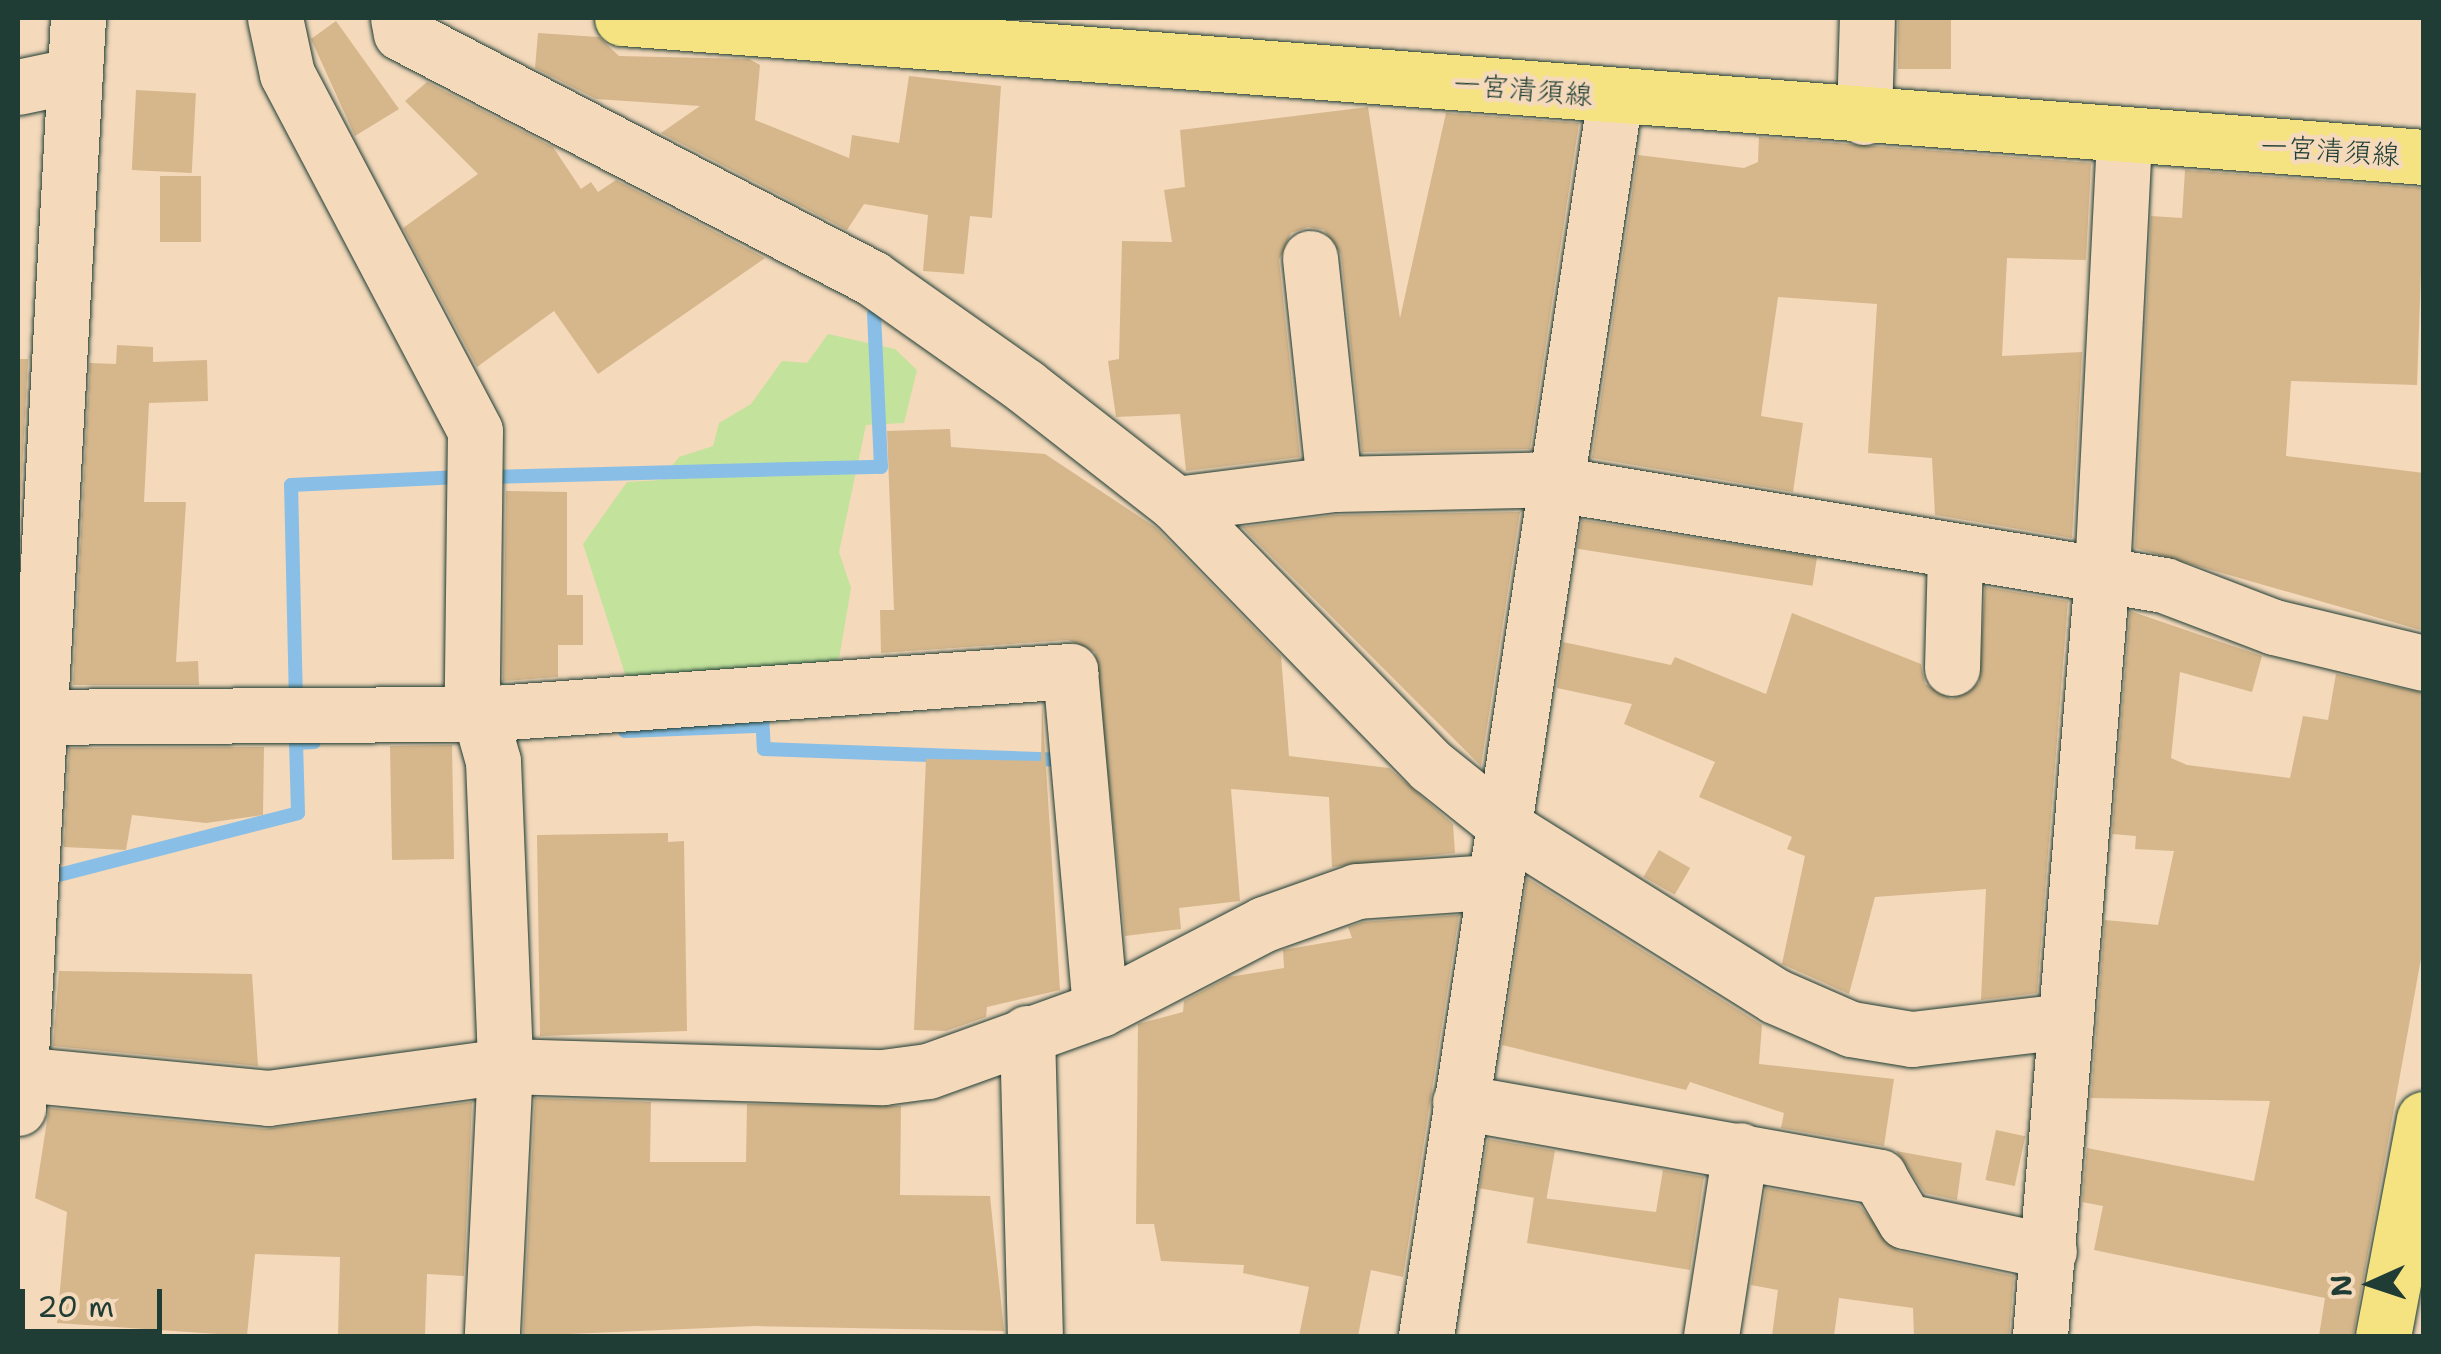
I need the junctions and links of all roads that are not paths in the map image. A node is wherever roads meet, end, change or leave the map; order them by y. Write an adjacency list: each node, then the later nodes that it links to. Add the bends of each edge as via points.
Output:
1 (78, 18): 6 (street)
2 (275, 18): 20 (street, via 287,74 475,431 472,687)
3 (398, 18): 15 (street, via 401,33 872,278)
4 (622, 18): 8 (main road, 一宮清須線)
5 (1868, 18): 9 (street)
6 (76, 75): 7 (street); 21 (street)
7 (18, 87)
8 (1615, 97): 9 (main road, 一宮清須線); 14 (street)
9 (1864, 116): 10 (main road, 一宮清須線)
10 (2124, 135): 11 (main road, 一宮清須線); 17 (street)
11 (2424, 157)
12 (1310, 258): 13 (street)
13 (1334, 484): 14 (street); 15 (street)
14 (1555, 485): 16 (street); 22 (street)
15 (1176, 504): 22 (street, via 1369,708)
16 (1955, 552): 17 (street); 19 (street)
17 (2102, 573): 18 (street); 25 (street)
18 (2424, 662)
19 (1952, 668)
20 (481, 714): 21 (street); 24 (street, via 1070,671); 27 (street, via 494,761)
21 (27, 717): 28 (street)
22 (1499, 816): 23 (street); 25 (street, via 1775,996 1851,1029 1912,1039)
23 (1490, 882): 24 (street, via 1356,891 1264,924); 29 (street)
24 (1100, 1008): 26 (street)
25 (2066, 1021): 32 (street)
26 (1027, 1032): 27 (street, via 928,1071 882,1077); 34 (street)
27 (506, 1066): 28 (street, via 268,1098); 33 (street)
28 (19, 1092)
29 (1460, 1102): 31 (street); 35 (street)
30 (2424, 1119): 38 (main road)
31 (1740, 1150): 32 (street, via 1879,1177 1905,1221); 36 (street)
32 (2049, 1250): 37 (street)
33 (492, 1336)
34 (1035, 1336)
35 (1426, 1336)
36 (1712, 1336)
37 (2040, 1336)
38 (2383, 1336)

